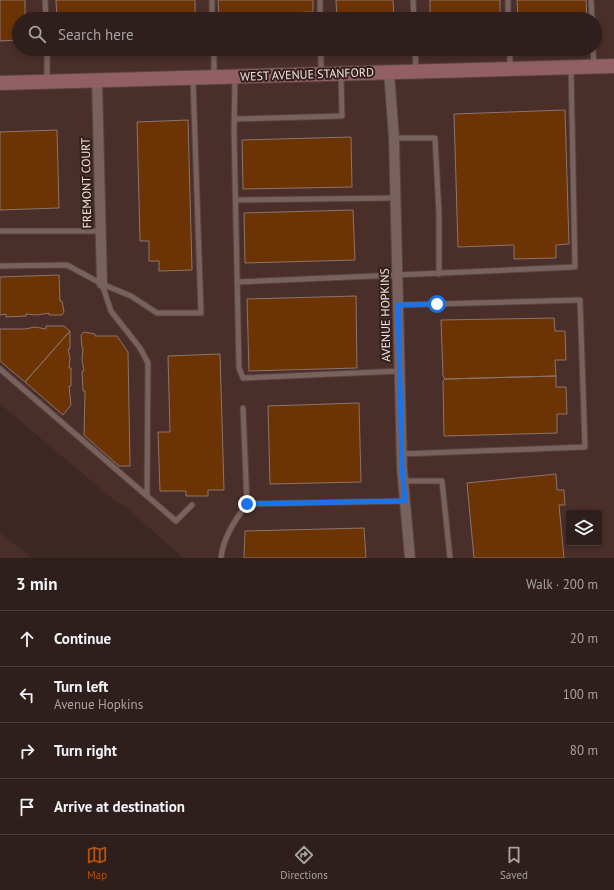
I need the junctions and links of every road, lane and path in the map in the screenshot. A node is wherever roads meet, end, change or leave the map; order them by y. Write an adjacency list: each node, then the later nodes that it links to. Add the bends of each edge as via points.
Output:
1 (45, 0): 7 (lane)
2 (212, 0): 8 (lane)
3 (320, 0): 9 (lane)
4 (413, 0): 10 (lane)
5 (508, 0): 11 (lane)
6 (591, 0): 12 (lane)
7 (46, 12)
8 (212, 12)
9 (320, 12)
10 (414, 12)
11 (508, 12)
12 (592, 12)
13 (47, 56): 31 (lane)
14 (214, 56): 29 (lane)
15 (321, 56): 26 (lane)
16 (415, 56): 24 (lane)
17 (510, 56): 22 (lane)
18 (593, 56): 20 (lane)
19 (614, 66): 20 (street, WEST AVENUE STANFORD)
20 (594, 67): 21 (street, WEST AVENUE STANFORD)
21 (571, 68): 22 (street, WEST AVENUE STANFORD); 40 (lane, via 575,267)
22 (510, 69): 24 (street, WEST AVENUE STANFORD)
23 (389, 72): 24 (street, WEST AVENUE STANFORD); 25 (street, WEST AVENUE STANFORD); 34 (street, AVENUE HOPKINS)
24 (416, 72)
25 (341, 73): 26 (street, WEST AVENUE STANFORD); 33 (lane, via 342,116)
26 (321, 74): 27 (street, WEST AVENUE STANFORD)
27 (235, 76): 29 (street, WEST AVENUE STANFORD); 33 (lane)
28 (193, 78): 29 (street, WEST AVENUE STANFORD); 30 (street, WEST AVENUE STANFORD); 43 (lane, via 201,313 157,312 131,296)
29 (214, 78)
30 (97, 81): 31 (street, WEST AVENUE STANFORD); 38 (street, FREMONT COURT)
31 (48, 82): 32 (street, WEST AVENUE STANFORD)
32 (0, 83)
33 (234, 120): 36 (lane)
34 (394, 138): 35 (street, AVENUE HOPKINS); 40 (lane, via 435,138)
35 (395, 198): 36 (lane); 41 (street, AVENUE HOPKINS)
36 (235, 200): 42 (lane)
37 (0, 231): 38 (lane)
38 (100, 231): 43 (street, FREMONT COURT)
39 (0, 266): 43 (lane, via 67,265)
40 (439, 274): 41 (lane)
41 (397, 276): 42 (lane); 44 (street, AVENUE HOPKINS)
42 (237, 282): 46 (lane, via 239,368 243,378)
43 (102, 284): 50 (lane, via 111,311 140,348 148,363)
44 (398, 305): 46 (street, AVENUE HOPKINS); 48 (lane, via 580,300 585,447)
45 (0, 369): 50 (lane)
46 (400, 371): 48 (street, AVENUE HOPKINS)
47 (243, 408): 52 (lane)
48 (402, 454): 49 (street, AVENUE HOPKINS)
49 (403, 481): 51 (street, AVENUE HOPKINS); 56 (lane, via 442,481)
50 (147, 496): 53 (lane, via 176,521)
51 (405, 501): 52 (lane); 55 (street, AVENUE HOPKINS)
52 (247, 504): 54 (lane, via 234,522 222,549)
53 (192, 505)
54 (221, 558)
55 (410, 558)
56 (450, 558)

